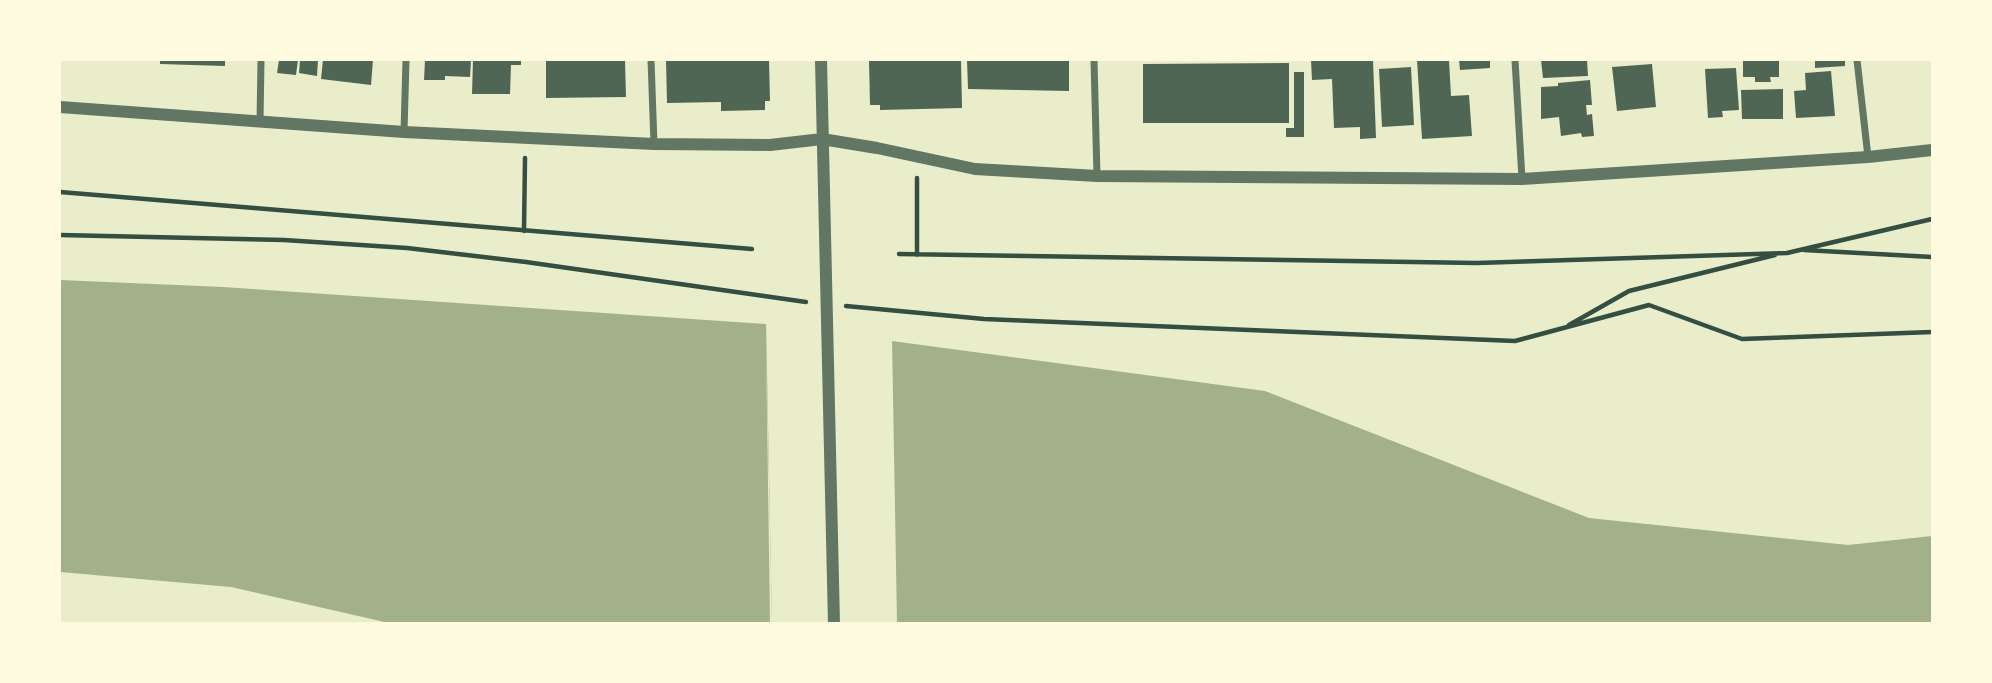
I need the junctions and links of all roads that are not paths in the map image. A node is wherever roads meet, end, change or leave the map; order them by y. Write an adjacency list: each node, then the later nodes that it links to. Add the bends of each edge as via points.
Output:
1 (261, 60): 9 (street)
2 (406, 60): 10 (street)
3 (652, 60): 12 (street)
4 (821, 60): 11 (street)
5 (1094, 60): 15 (street)
6 (1515, 60): 16 (street)
7 (1857, 60): 14 (street)
8 (60, 107): 9 (street)
9 (260, 122): 10 (street)
10 (404, 132): 12 (street)
11 (822, 139): 12 (street, via 770,145); 15 (street, via 975,169); 17 (street)
12 (654, 144)
13 (1933, 150): 14 (street)
14 (1868, 157): 16 (street)
15 (1097, 176): 16 (street)
16 (1522, 179)
17 (834, 624)

